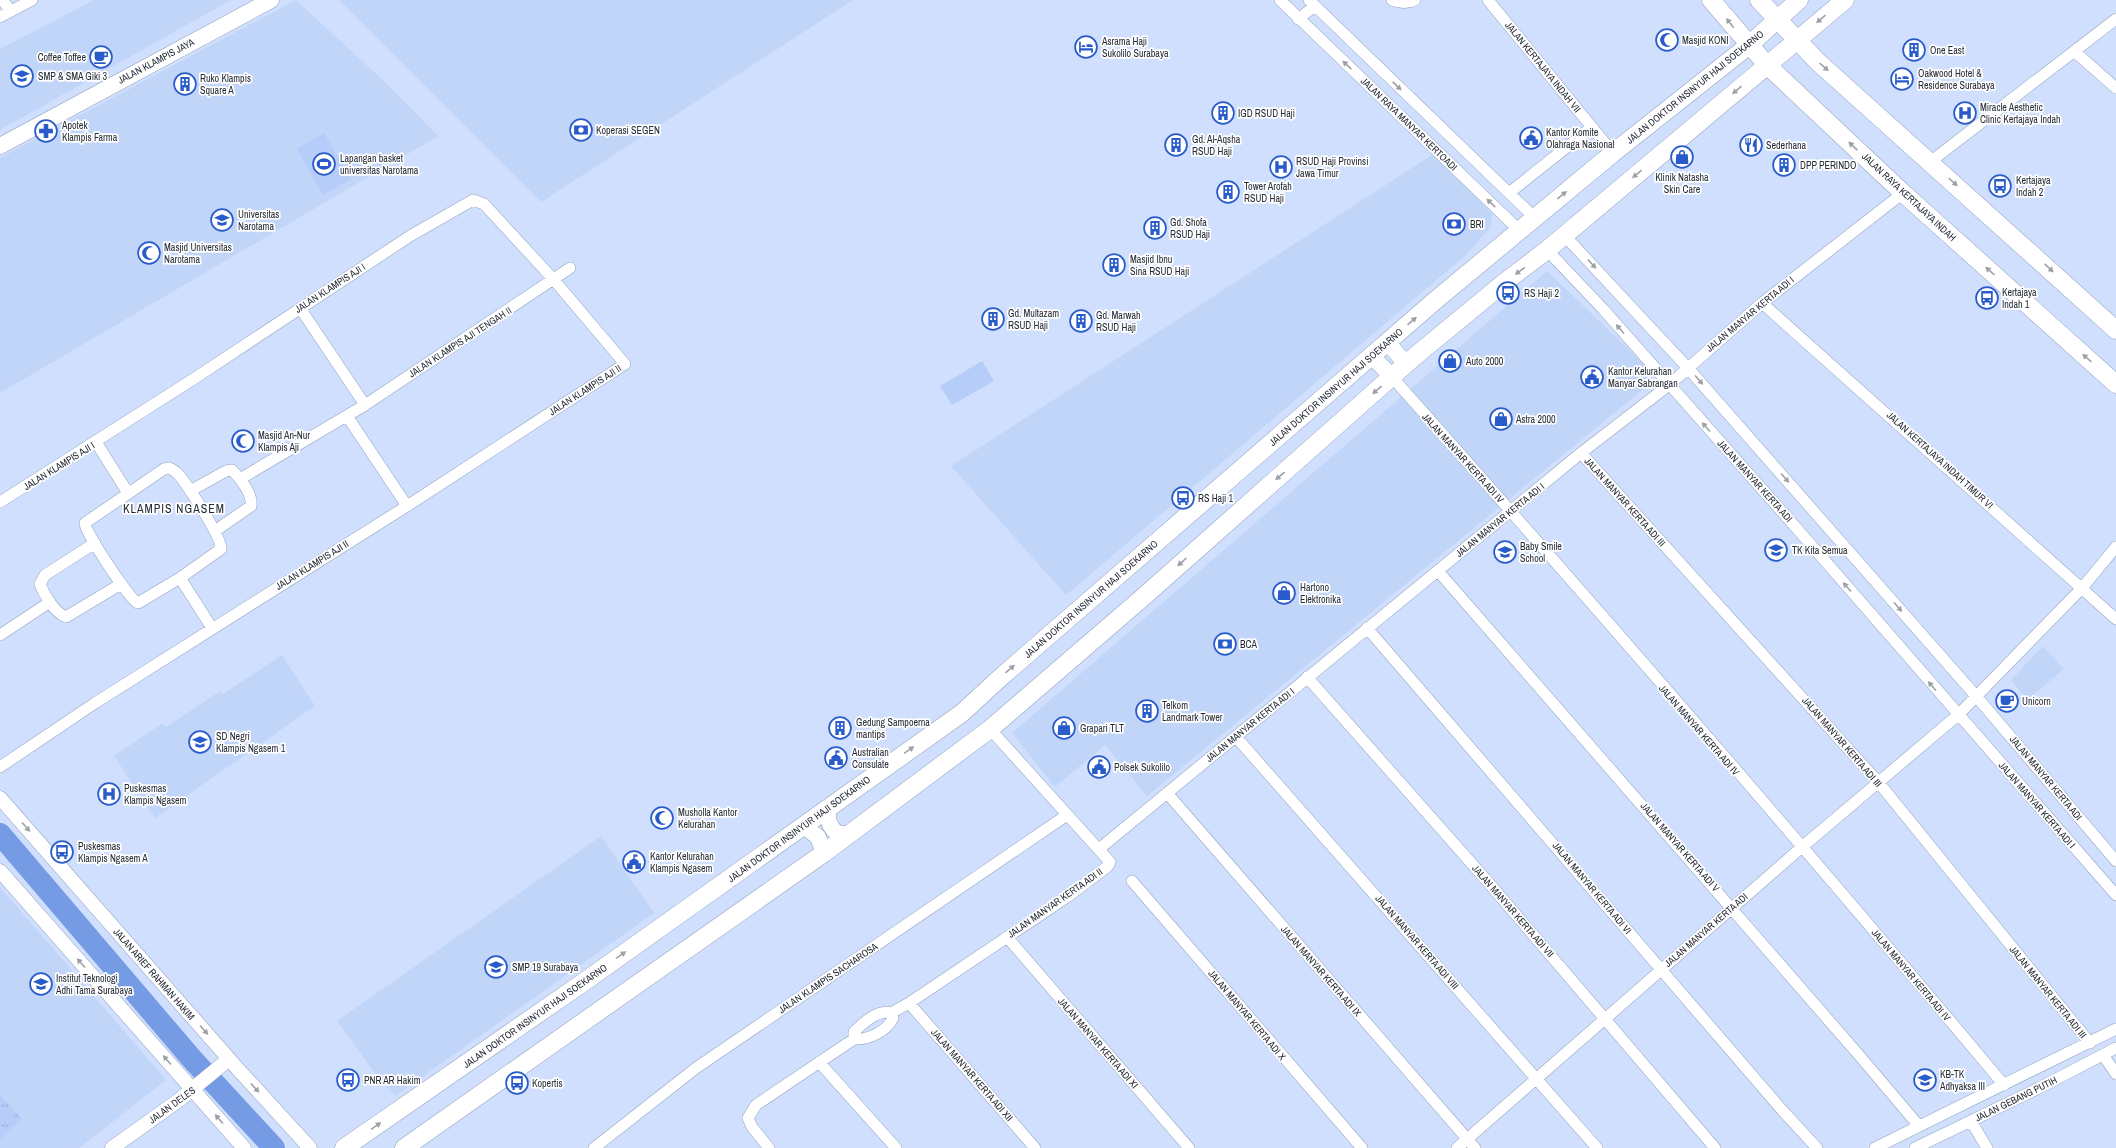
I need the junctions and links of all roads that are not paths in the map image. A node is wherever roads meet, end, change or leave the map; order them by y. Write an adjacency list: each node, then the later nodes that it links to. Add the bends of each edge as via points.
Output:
1 (2, 0): 13 (street)
2 (32, 0): 13 (street)
3 (271, 0): 24 (main road, JALAN KLAMPIS JAYA)
4 (1280, 0): 12 (street, JALAN RAYA MANYAR KERTOADI)
5 (1392, 0): 6 (street, via 1410,3)
6 (1415, 0)
7 (1488, 0): 23 (street, JALAN KERTAJAYA INDAH VII)
8 (1711, 0): 19 (main road, JALAN RAYA KERTAJAYA INDAH, one-way to 8)
9 (1759, 0): 16 (main road)
10 (1799, 0): 16 (main road, JALAN DOKTOR INSINYUR HAJI SOEKARNO)
11 (1845, 0): 17 (main road, one-way to 17)
12 (1307, 10): 18 (street, JALAN RAYA MANYAR KERTOADI); 18 (street, JALAN RAYA MANYAR KERTOADI)
13 (11, 11): 14 (street)
14 (0, 17)
15 (2116, 19): 20 (street)
16 (1776, 20): 17 (main road); 19 (main road, JALAN DOKTOR INSINYUR HAJI SOEKARNO)
17 (1797, 39): 21 (main road); 26 (main road, one-way to 26, via 1818,62)
18 (1338, 43): 27 (street, JALAN RAYA MANYAR KERTOADI, one-way to 27); 29 (street, JALAN RAYA MANYAR KERTOADI, one-way to 18)
19 (1748, 46): 21 (main road, JALAN RAYA KERTAJAYA INDAH); 25 (main road, JALAN DOKTOR INSINYUR HAJI SOEKARNO)
20 (2075, 52): 22 (street); 26 (street)
21 (1767, 65): 28 (main road, JALAN RAYA KERTAJAYA INDAH, one-way to 21); 30 (main road, one-way to 30)
22 (2116, 88)
23 (1592, 127): 25 (street, JALAN KERTAJAYA INDAH VII); 27 (street)
24 (0, 146)
25 (1613, 153): 29 (main road, JALAN DOKTOR INSINYUR HAJI SOEKARNO, one-way to 25)
26 (1930, 162): 35 (main road, one-way to 35)
27 (1509, 193): 29 (street, JALAN RAYA MANYAR KERTOADI)
28 (1903, 193): 33 (street, JALAN MANYAR KERTA ADI I); 43 (main road, JALAN RAYA KERTAJAYA INDAH, one-way to 28)
29 (1527, 224): 36 (main road, JALAN DOKTOR INSINYUR HAJI SOEKARNO, one-way to 29)
30 (1556, 243): 39 (main road, one-way to 39); 40 (street, JALAN MANYAR KERTA ADI, one-way to 40); 42 (street, JALAN MANYAR KERTA ADI, one-way to 30, via 1603,309)
31 (570, 268): 32 (street, JALAN KLAMPIS AJI TENGAH II)
32 (554, 280): 34 (street, JALAN KLAMPIS AJI I, via 484,204 473,200 410,236); 38 (street, JALAN KLAMPIS AJI I); 44 (street, JALAN KLAMPIS AJI TENGAH II)
33 (1762, 303): 40 (street, JALAN MANYAR KERTA ADI I); 60 (street, JALAN KERTAJAYA INDAH TIMUR VI)
34 (300, 308): 44 (street); 46 (street, JALAN KLAMPIS AJI I)
35 (2116, 330)
36 (1387, 342): 37 (main road, JALAN DOKTOR INSINYUR HAJI SOEKARNO); 39 (main road)
37 (1372, 356): 41 (main road); 75 (main road, JALAN DOKTOR INSINYUR HAJI SOEKARNO, one-way to 37, via 962,713 1001,676)
38 (625, 364): 52 (street, JALAN KLAMPIS AJI II)
39 (1406, 364): 41 (main road)
40 (1686, 368): 42 (street, JALAN MANYAR KERTA ADI I); 67 (street, JALAN MANYAR KERTA ADI, one-way to 67)
41 (1392, 377): 53 (street, JALAN MANYAR KERTA ADI IV); 69 (main road, one-way to 69)
42 (1671, 383): 47 (street, JALAN MANYAR KERTA ADI I); 68 (street, JALAN MANYAR KERTA ADI, one-way to 42)
43 (2116, 384)
44 (365, 405): 45 (street, JALAN KLAMPIS AJI TENGAH II)
45 (347, 416): 48 (street, JALAN KLAMPIS AJI TENGAH II); 52 (street)
46 (96, 442): 50 (street); 51 (street, JALAN KLAMPIS AJI I)
47 (1581, 453): 53 (street, JALAN MANYAR KERTA ADI I); 72 (street, JALAN MANYAR KERTA ADI III)
48 (240, 479): 49 (street, via 232,470 226,471); 54 (street, via 251,498 251,506)
49 (190, 491): 50 (street, via 177,473 168,468); 54 (street)
50 (128, 493): 55 (street, via 85,523)
51 (0, 502)
52 (407, 506): 63 (street, JALAN KLAMPIS AJI II)
53 (1511, 511): 57 (street, JALAN MANYAR KERTA ADI I); 79 (street, JALAN MANYAR KERTA ADI IV)
54 (215, 531): 58 (street, via 222,549)
55 (95, 543): 59 (street); 61 (street, via 45,575 40,584)
56 (2116, 547): 60 (street, JALAN MANYAR KERTA ADI)
57 (1438, 571): 64 (street, JALAN MANYAR KERTA ADI I); 86 (street, JALAN MANYAR KERTA ADI V)
58 (180, 578): 59 (street, via 138,603); 63 (street)
59 (121, 584): 61 (street, via 66,617)
60 (2082, 588): 62 (street, JALAN KERTAJAYA INDAH TIMUR VI); 67 (street, JALAN MANYAR KERTA ADI)
61 (50, 602): 65 (street)
62 (2116, 619)
63 (212, 628): 71 (street, JALAN KLAMPIS AJI II)
64 (1367, 628): 66 (street, JALAN MANYAR KERTA ADI I); 88 (street, JALAN MANYAR KERTA ADI VI)
65 (0, 635)
66 (1307, 677): 70 (street, JALAN MANYAR KERTA ADI I); 91 (street, JALAN MANYAR KERTA ADI VII)
67 (1974, 698): 68 (street, JALAN MANYAR KERTA ADI); 82 (street, JALAN MANYAR KERTA ADI)
68 (1960, 713): 72 (street, JALAN MANYAR KERTA ADI); 85 (street, JALAN MANYAR KERTA ADI I)
69 (990, 729): 76 (street, JALAN MANYAR KERTA ADI II); 78 (main road)
70 (1236, 737): 73 (street, JALAN MANYAR KERTA ADI I); 100 (street, JALAN MANYAR KERTA ADI VIII)
71 (0, 767)
72 (1879, 783): 79 (street, JALAN MANYAR KERTA ADI); 94 (street, JALAN MANYAR KERTA ADI III)
73 (1166, 794): 80 (street, JALAN MANYAR KERTA ADI I); 105 (street, JALAN MANYAR KERTA ADI IX)
74 (0, 798): 98 (street, JALAN ARIEF RAHMAN HAKIM, one-way to 98)
75 (829, 808): 77 (main road, JALAN DOKTOR INSINYUR HAJI SOEKARNO); 78 (main road, via 829,824 838,834)
76 (1067, 815): 80 (street, JALAN MANYAR KERTA ADI II); 111 (street, JALAN KLAMPIS SACHAROSA, via 696,1068)
77 (804, 826): 81 (main road, via 818,837); 109 (main road, JALAN DOKTOR INSINYUR HAJI SOEKARNO, one-way to 77)
78 (848, 834): 81 (main road)
79 (1802, 847): 86 (street, JALAN MANYAR KERTA ADI); 101 (street, JALAN MANYAR KERTA ADI IV)
80 (1099, 849): 87 (street, JALAN MANYAR KERTA ADI II, via 1108,858 1108,866)
81 (824, 853): 110 (main road)
82 (2116, 861)
83 (0, 871): 102 (street, one-way to 83)
84 (1132, 881): 116 (street, JALAN MANYAR KERTA ADI X)
85 (2116, 895)
86 (1732, 908): 88 (street, JALAN MANYAR KERTA ADI); 104 (street, JALAN MANYAR KERTA ADI V)
87 (1007, 938): 89 (street, JALAN MANYAR KERTA ADI II); 115 (street, JALAN MANYAR KERTA ADI XI)
88 (1661, 969): 91 (street, JALAN MANYAR KERTA ADI); 121 (street, JALAN MANYAR KERTA ADI VI)
89 (909, 1003): 90 (street, JALAN MANYAR KERTA ADI II); 114 (street, JALAN MANYAR KERTA ADI XII)
90 (891, 1013): 93 (street, JALAN MANYAR KERTA ADI II, via 880,1012 859,1026 854,1032); 93 (street, via 893,1018 889,1026 868,1038)
91 (1605, 1017): 100 (street, JALAN MANYAR KERTA ADI); 120 (street, JALAN MANYAR KERTA ADI VII)
92 (2116, 1029): 94 (street)
93 (854, 1039): 97 (street)
94 (2090, 1043): 101 (street)
95 (2116, 1048): 96 (street, JALAN GEBANG PUTIH)
96 (2103, 1055): 99 (street); 103 (street, JALAN GEBANG PUTIH)
97 (819, 1062): 112 (street, via 756,1105 749,1113 748,1118 752,1127); 113 (street)
98 (224, 1063): 102 (street, JALAN DELES); 108 (street, JALAN ARIEF RAHMAN HAKIM, one-way to 108)
99 (2116, 1074)
100 (1536, 1079): 105 (street, JALAN MANYAR KERTA ADI); 119 (street, JALAN MANYAR KERTA ADI VIII)
101 (2004, 1085): 104 (street)
102 (197, 1086): 106 (street, JALAN DELES); 107 (street, one-way to 102)
103 (1972, 1121): 123 (street, JALAN GEBANG PUTIH); 124 (street)
104 (1918, 1126): 122 (street)
105 (1467, 1139): 117 (street, JALAN MANYAR KERTA ADI); 118 (street, JALAN MANYAR KERTA ADI IX)
106 (112, 1148)
107 (244, 1148)
108 (310, 1148)
109 (344, 1148)
110 (404, 1148)
111 (594, 1148)
112 (769, 1148)
113 (896, 1148)
114 (1035, 1148)
115 (1189, 1148)
116 (1362, 1148)
117 (1457, 1148)
118 (1475, 1148)
119 (1597, 1148)
120 (1715, 1148)
121 (1817, 1148)
122 (1875, 1148)
123 (1915, 1148)
124 (1987, 1148)

